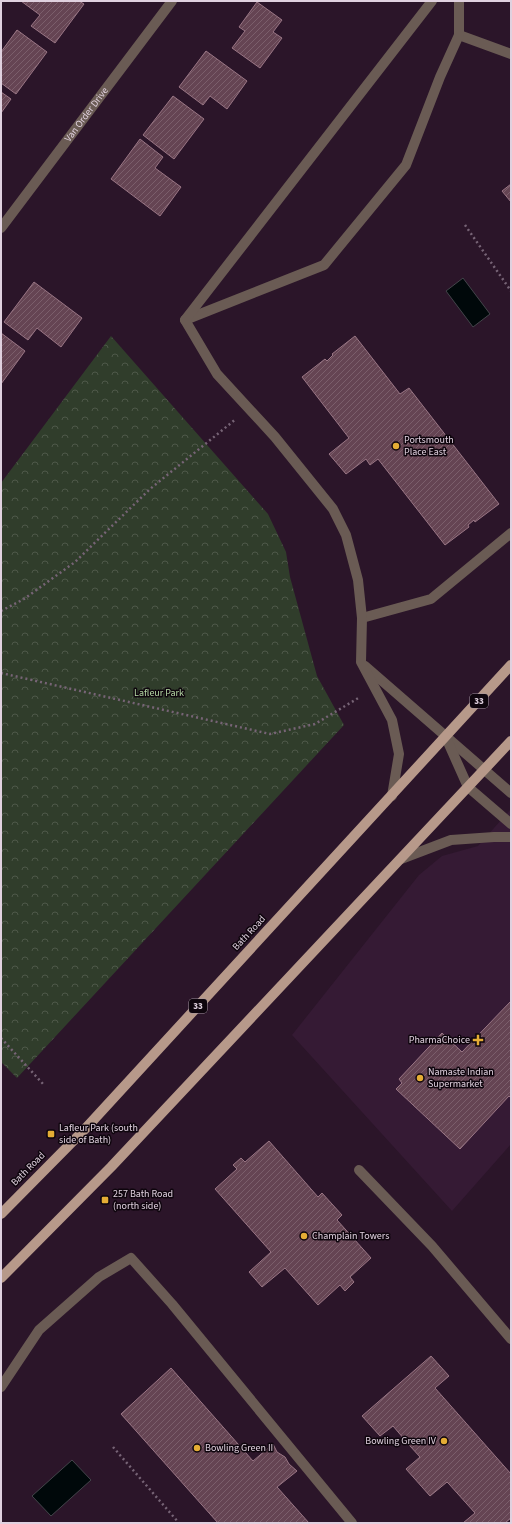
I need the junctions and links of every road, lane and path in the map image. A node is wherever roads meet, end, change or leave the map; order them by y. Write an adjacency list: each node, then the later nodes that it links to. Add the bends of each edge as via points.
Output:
1 (172, 1): 7 (street, Van Order Drive)
2 (432, 1): 9 (street)
3 (459, 1): 4 (street)
4 (459, 35): 5 (street); 9 (street, via 406,164 324,265)
5 (511, 54)
6 (465, 225): 8 (path)
7 (1, 228)
8 (511, 291)
9 (185, 320): 10 (street, via 217,374)
10 (249, 409): 12 (path, via 150,489 75,562); 13 (street, via 266,426 333,509 346,535 358,580)
11 (511, 533): 13 (street, via 431,599)
12 (1, 611)
13 (362, 618): 14 (street)
14 (361, 662): 17 (street); 18 (street)
15 (511, 665): 18 (main road, Bath Road / 33)
16 (1, 673): 17 (path, via 270,734 315,724)
17 (374, 688): 23 (street, via 392,720 399,754)
18 (446, 737): 20 (street); 21 (street); 23 (main road, Bath Road / 33)
19 (511, 741): 20 (main road)
20 (484, 770): 21 (main road); 22 (street)
21 (468, 787): 24 (street); 26 (main road)
22 (511, 793)
23 (392, 796): 30 (main road, Bath Road / 33, via 86,1128)
24 (511, 824)
25 (511, 837): 26 (street, via 451,840)
26 (401, 859): 31 (main road, via 114,1163)
27 (1, 1038): 28 (path)
28 (44, 1085)
29 (359, 1170): 32 (street, via 432,1246)
30 (1, 1214)
31 (1, 1278)
32 (511, 1339)
33 (1, 1388): 36 (street, via 39,1330 99,1277 132,1258)
34 (113, 1447): 35 (path)
35 (179, 1523)
36 (352, 1523)

